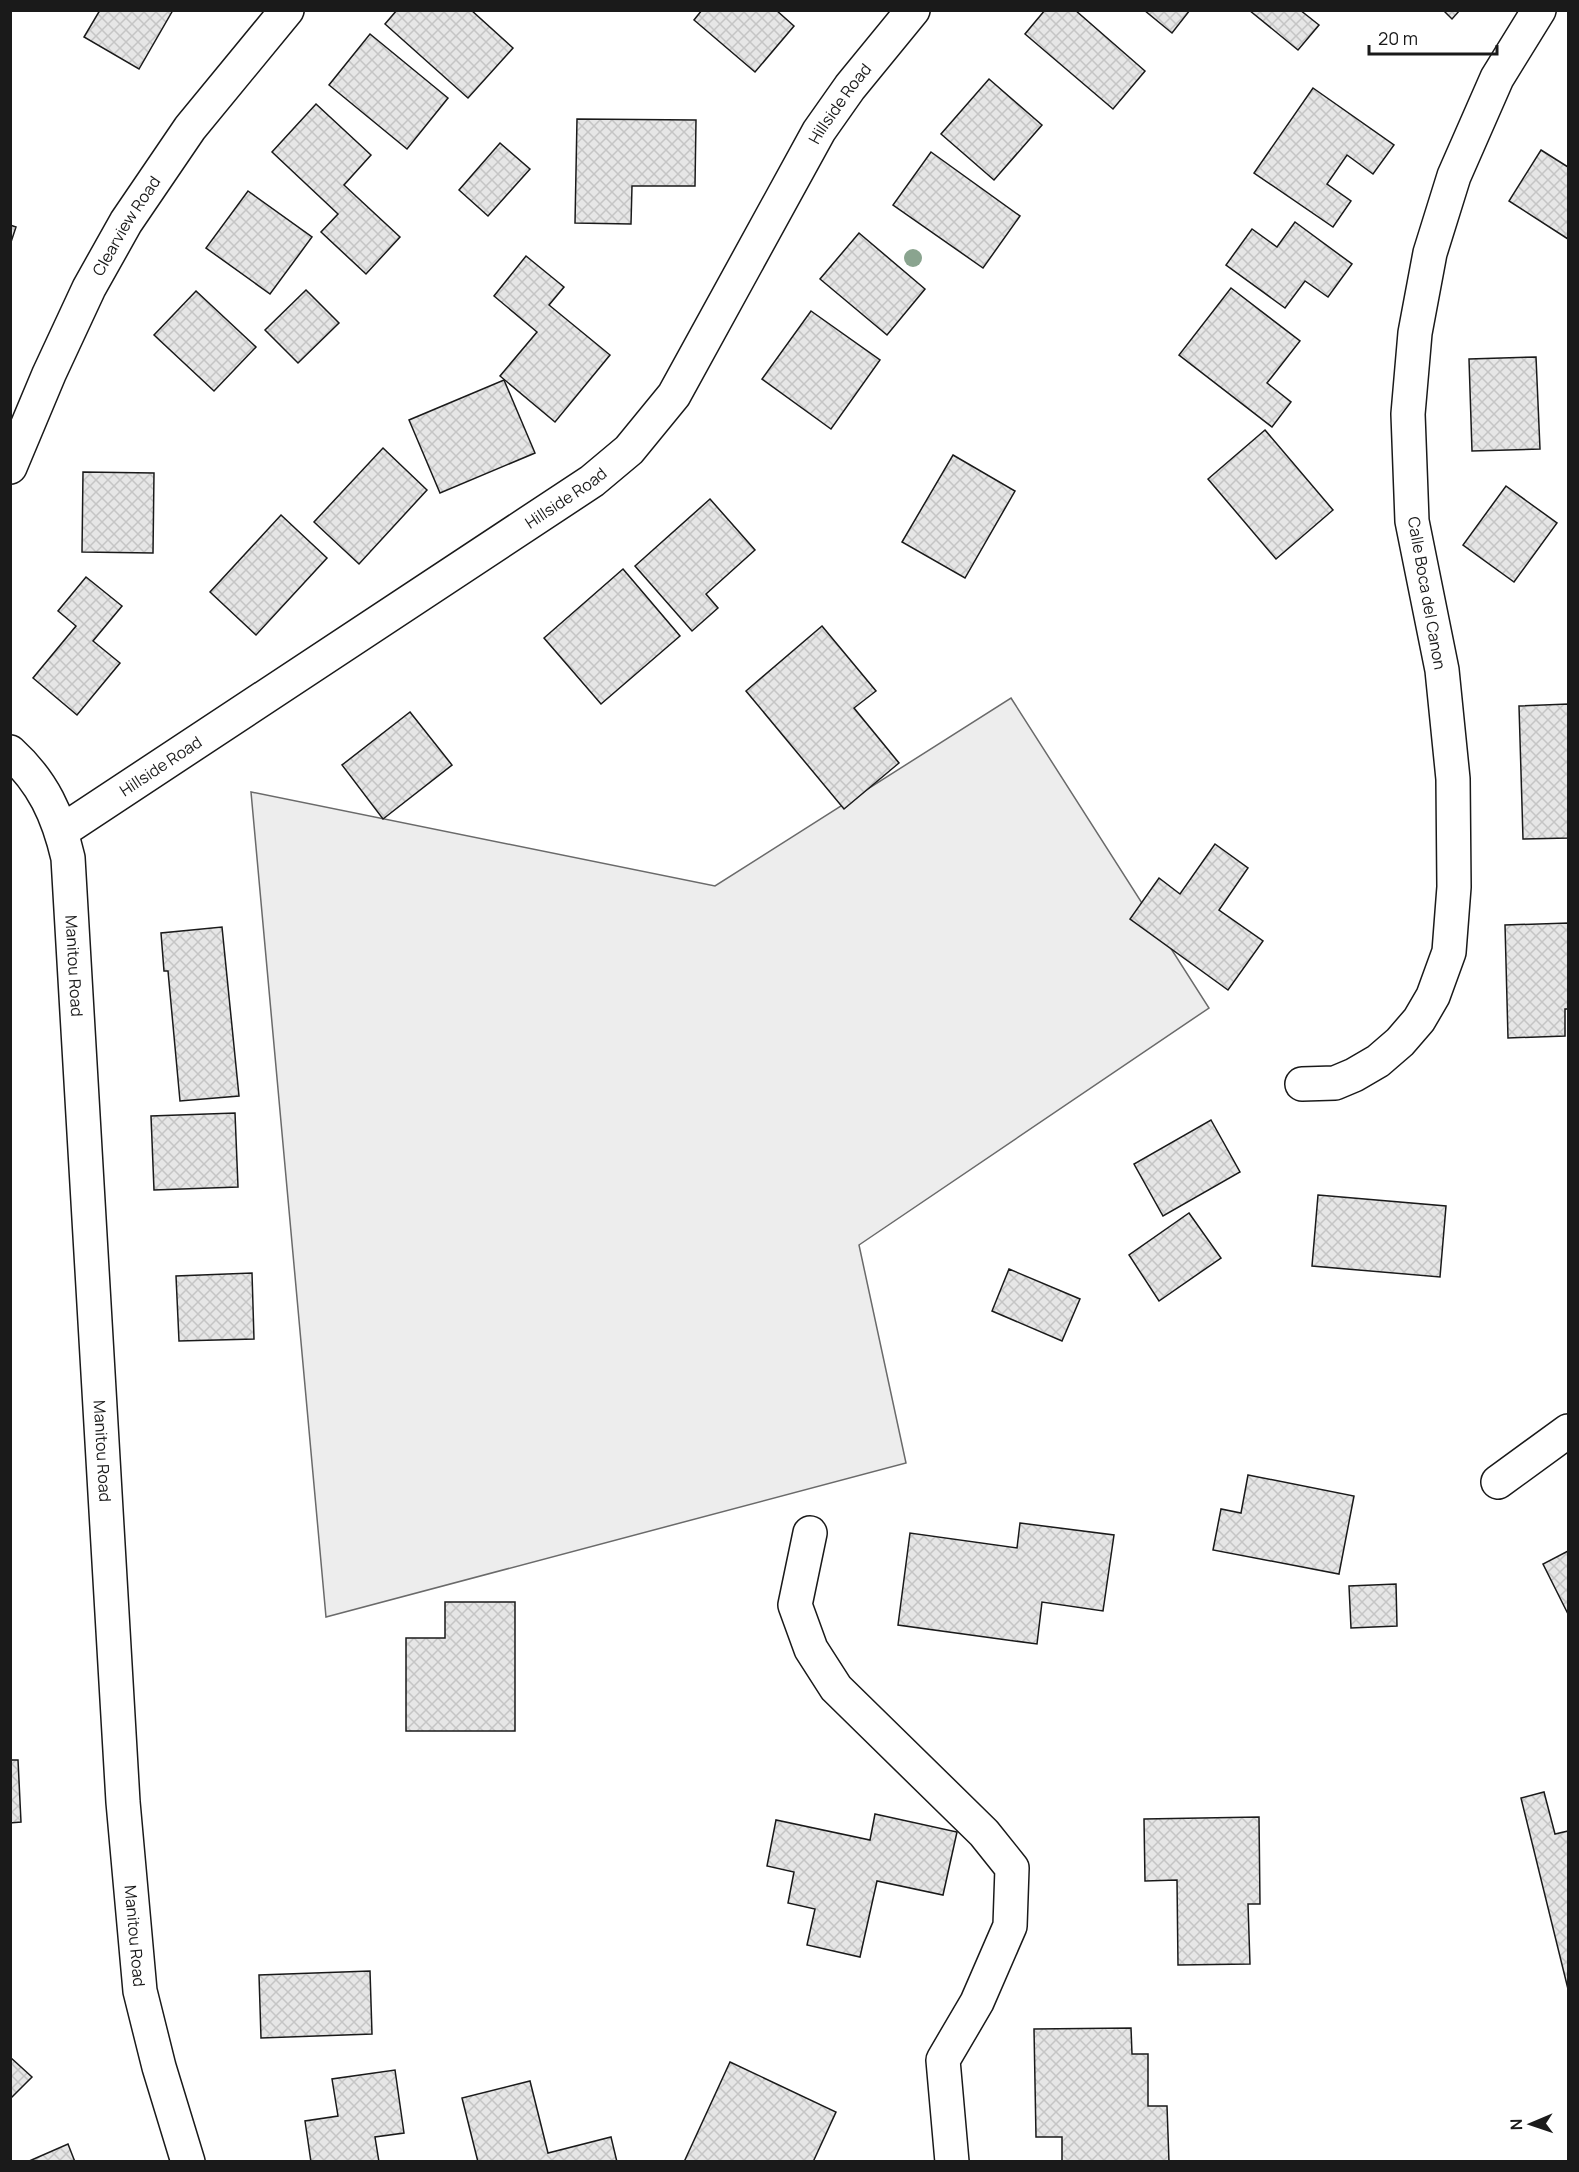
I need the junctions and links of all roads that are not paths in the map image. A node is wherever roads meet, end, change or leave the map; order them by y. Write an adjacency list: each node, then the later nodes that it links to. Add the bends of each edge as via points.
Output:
1 (287, 10): 4 (street, Clearview Road, via 190,128 126,222 89,288)
2 (913, 10): 6 (street, Hillside Road, via 819,131 674,395 629,450 592,481)
3 (1539, 10): 7 (street, Calle Boca del Canon, via 1497,78 1454,176 1430,253 1415,333 1408,414 1412,521 1442,670 1453,778 1454,886 1449,952 1433,996 1400,1042 1354,1075 1335,1083)
4 (10, 467)
5 (10, 752): 6 (street, Manitou Road, via 42,787)
6 (62, 831): 11 (street, Manitou Road, via 68,858 123,1802 140,1992)
7 (1302, 1084)
8 (1569, 1431): 9 (street)
9 (1498, 1482)
10 (810, 1533): 12 (street, via 795,1605 812,1649 836,1688 984,1833 1012,1868 1010,1926 977,2002 943,2060)
11 (188, 2162)
12 (951, 2162)

